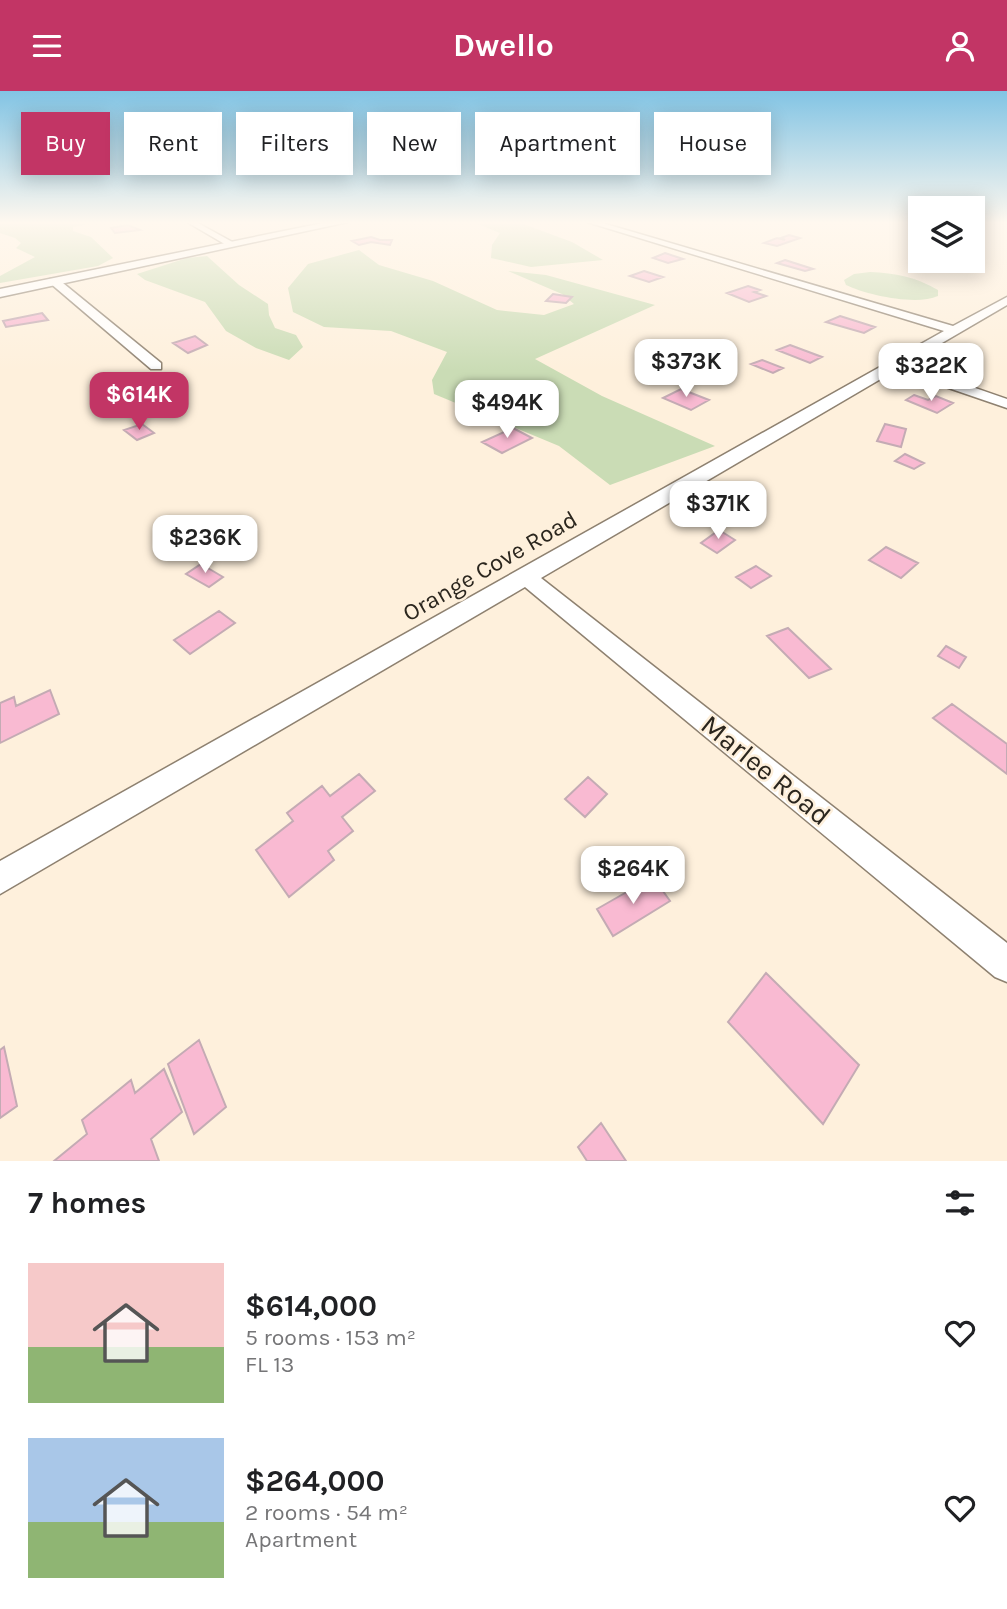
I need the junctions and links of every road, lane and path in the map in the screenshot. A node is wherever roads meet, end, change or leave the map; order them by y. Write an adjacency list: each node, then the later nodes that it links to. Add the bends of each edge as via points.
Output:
1 (97, 272): 3 (main road)
2 (759, 272): 6 (street)
3 (54, 281): 4 (main road); 8 (street)
4 (0, 293)
5 (1007, 300): 6 (street, Orange Cove Road)
6 (954, 330): 7 (street, Orange Cove Road)
7 (895, 365): 9 (street); 10 (street, Orange Cove Road)
8 (156, 366)
9 (1007, 404)
10 (525, 576): 11 (street, Orange Cove Road); 12 (street, Marlee Road)
11 (0, 878)
12 (1007, 965)

